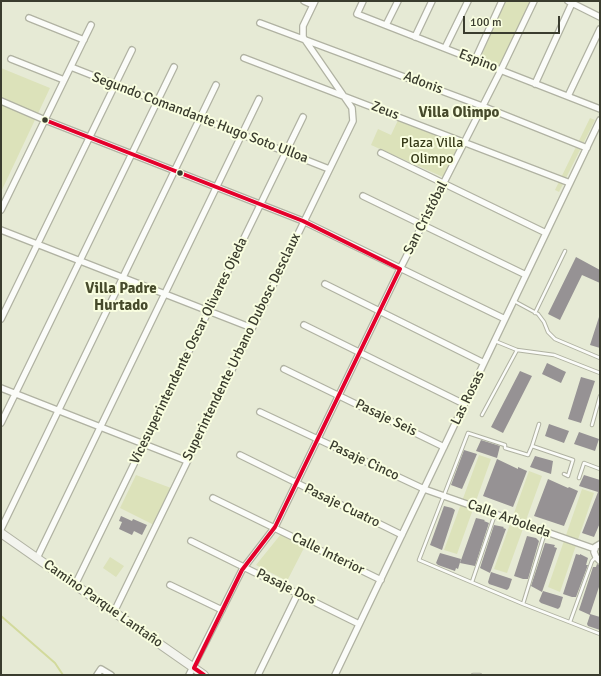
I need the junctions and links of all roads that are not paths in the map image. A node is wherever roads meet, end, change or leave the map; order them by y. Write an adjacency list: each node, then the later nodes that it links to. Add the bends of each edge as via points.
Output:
1 (304, 1): 9 (street)
2 (363, 1): 14 (street, Espino, via 357,14)
3 (398, 1): 14 (street)
4 (432, 1): 17 (street)
5 (468, 1): 19 (street)
6 (502, 1): 23 (street)
7 (534, 1): 26 (street, San Cristóbal)
8 (570, 2): 10 (street); 28 (street)
9 (314, 3): 16 (street, via 303,26)
10 (600, 17)
11 (29, 18): 18 (street)
12 (260, 23): 16 (street, Adonis)
13 (91, 25): 18 (street)
14 (386, 25): 17 (street, Espino)
15 (600, 29): 32 (street)
16 (303, 37): 31 (street, Superintendente Urbano Dubosc Desclaux); 36 (street, Adonis)
17 (415, 37): 19 (street, Espino)
18 (84, 40): 25 (street)
19 (445, 48): 23 (street, Espino)
20 (132, 50): 29 (street)
21 (244, 58): 31 (street, Zeus)
22 (11, 59): 27 (street)
23 (475, 60): 26 (street, Espino)
24 (174, 66): 35 (street)
25 (70, 67): 27 (street); 29 (street, Segundo Comandante Hugo Soto Ulloa)
26 (501, 70): 28 (street, Espino); 36 (street, San Cristóbal)
27 (64, 80): 40 (street)
28 (535, 84): 32 (street, Espino)
29 (115, 85): 35 (street, Segundo Comandante Hugo Soto Ulloa); 43 (street)
30 (216, 85): 39 (street)
31 (343, 96): 44 (street, Zeus); 49 (street, Superintendente Urbano Dubosc Desclaux, via 352,108 354,118)
32 (568, 96): 37 (street, Espino)
33 (259, 99): 42 (street)
34 (1, 101): 40 (street)
35 (158, 101): 39 (street, Segundo Comandante Hugo Soto Ulloa); 48 (street)
36 (482, 106): 44 (street, San Cristóbal); 45 (street, Adonis)
37 (600, 109)
38 (303, 117): 46 (street, Vicesuperintendente Oscar Olivares Ojeda)
39 (200, 118): 42 (street, Segundo Comandante Hugo Soto Ulloa); 50 (street)
40 (45, 120): 43 (street); 56 (street)
41 (600, 120): 45 (street, Las Rosas)
42 (242, 134): 46 (street, Segundo Comandante Hugo Soto Ulloa); 53 (street)
43 (90, 138): 48 (street); 61 (street)
44 (464, 142): 51 (street, Zeus); 52 (street, San Cristóbal)
45 (587, 148): 51 (street, Las Rosas)
46 (286, 152): 49 (street, Segundo Comandante Hugo Soto Ulloa); 55 (street, Vicesuperintendente Oscar Olivares Ojeda)
47 (381, 153): 52 (street)
48 (132, 154): 50 (street); 63 (street)
49 (329, 169): 57 (street, Superintendente Urbano Dubosc Desclaux)
50 (175, 171): 53 (street); 66 (street)
51 (570, 182): 60 (street, Las Rosas)
52 (444, 183): 58 (street, San Cristóbal); 60 (street)
53 (216, 187): 55 (street); 68 (street)
54 (364, 196): 58 (street)
55 (260, 204): 57 (street); 70 (street, Vicesuperintendente Oscar Olivares Ojeda)
56 (1, 210)
57 (303, 221): 64 (street); 76 (street, Superintendente Urbano Dubosc Desclaux)
58 (422, 225): 64 (street, San Cristóbal); 65 (street)
59 (1, 230): 61 (street)
60 (546, 233): 65 (street, Las Rosas)
61 (38, 244): 63 (street); 74 (street)
62 (564, 251): 72 (lane)
63 (80, 261): 66 (street); 85 (street)
64 (400, 268): 71 (street, San Cristóbal); 73 (street)
65 (526, 275): 69 (street, Las Rosas)
66 (123, 277): 68 (street); 89 (street)
67 (325, 284): 71 (street)
68 (165, 294): 70 (street); 95 (street)
69 (514, 301): 72 (lane); 73 (street, Las Rosas)
70 (208, 311): 76 (street); 97 (street, Vicesuperintendente Oscar Olivares Ojeda)
71 (380, 311): 79 (street, San Cristóbal); 81 (street)
72 (535, 313): 80 (lane, via 555,338)
73 (505, 319): 77 (street, Las Rosas)
74 (1, 320)
75 (304, 326): 79 (street)
76 (252, 328): 101 (street, Superintendente Urbano Dubosc Desclaux)
77 (495, 340): 78 (lane); 81 (street, Las Rosas)
78 (517, 350): 83 (lane, via 554,355); 91 (lane)
79 (360, 353): 86 (street, San Cristóbal); 88 (street)
80 (600, 358)
81 (484, 363): 88 (street, Las Rosas)
82 (284, 369): 86 (street, Pasaje Seis)
83 (600, 374)
84 (1, 388): 85 (street)
85 (15, 394): 89 (street); 92 (street)
86 (339, 395): 96 (street, San Cristóbal); 99 (street, Pasaje Seis)
87 (600, 396): 94 (lane)
88 (464, 404): 99 (street, Las Rosas)
89 (58, 410): 95 (street); 111 (street)
90 (260, 412): 96 (street, Pasaje Cinco)
91 (482, 414)
92 (1, 423)
93 (539, 424): 98 (lane)
94 (592, 425)
95 (101, 427): 97 (street); 118 (street)
96 (317, 440): 105 (street, San Cristóbal); 106 (street, Pasaje Cinco)
97 (144, 444): 101 (street); 123 (street, Vicesuperintendente Oscar Olivares Ojeda)
98 (532, 446): 103 (lane, via 573,460 568,476); 107 (lane, via 528,456 505,448 505,445 468,433)
99 (444, 447): 106 (street, Las Rosas)
100 (240, 455): 105 (street, Pasaje Cuatro)
101 (187, 461): 128 (street, Superintendente Urbano Dubosc Desclaux)
102 (600, 469): 104 (lane, via 584,463)
103 (564, 474)
104 (579, 478)
105 (296, 483): 110 (street, San Cristóbal); 114 (street, Pasaje Cuatro)
106 (424, 489): 107 (street, Calle Arboleda); 114 (street, Las Rosas)
107 (445, 496): 109 (street, Calle Arboleda); 122 (lane, via 419,560)
108 (213, 498): 110 (street, Calle Interior)
109 (495, 514): 112 (street, Calle Arboleda); 122 (lane)
110 (275, 527): 120 (street, San Cristóbal); 121 (street, Calle Interior)
111 (1, 529)
112 (546, 532): 117 (street, Calle Arboleda); 126 (lane)
113 (1, 533): 118 (main road, Camino Parque Lantaño)
114 (402, 535): 121 (street, Las Rosas)
115 (191, 541): 120 (street, Pasaje Dos)
116 (600, 544): 117 (street)
117 (594, 549): 119 (street)
118 (37, 558): 123 (main road, Camino Parque Lantaño)
119 (598, 559): 129 (lane, via 592,561)
120 (244, 567): 125 (street, Pasaje Dos); 127 (street, San Cristóbal)
121 (381, 580): 130 (street, Las Rosas)
122 (472, 582): 126 (lane)
123 (75, 585): 128 (main road, Camino Parque Lantaño)
124 (170, 585): 127 (street)
125 (298, 593): 130 (street, Pasaje Dos); 136 (street)
126 (523, 604): 129 (lane)
127 (222, 610): 132 (street, San Cristóbal)
128 (114, 612): 132 (main road, Camino Parque Lantaño)
129 (570, 622): 131 (lane)
130 (360, 624): 137 (street, Las Rosas)
131 (600, 634)
132 (192, 672): 135 (main road, Camino Parque Lantaño)
133 (97, 675): 134 (street, via 101,669)
134 (111, 675)
135 (204, 675)
136 (258, 675)
137 (335, 675)
138 (473, 675): 139 (lane)
139 (480, 675)

